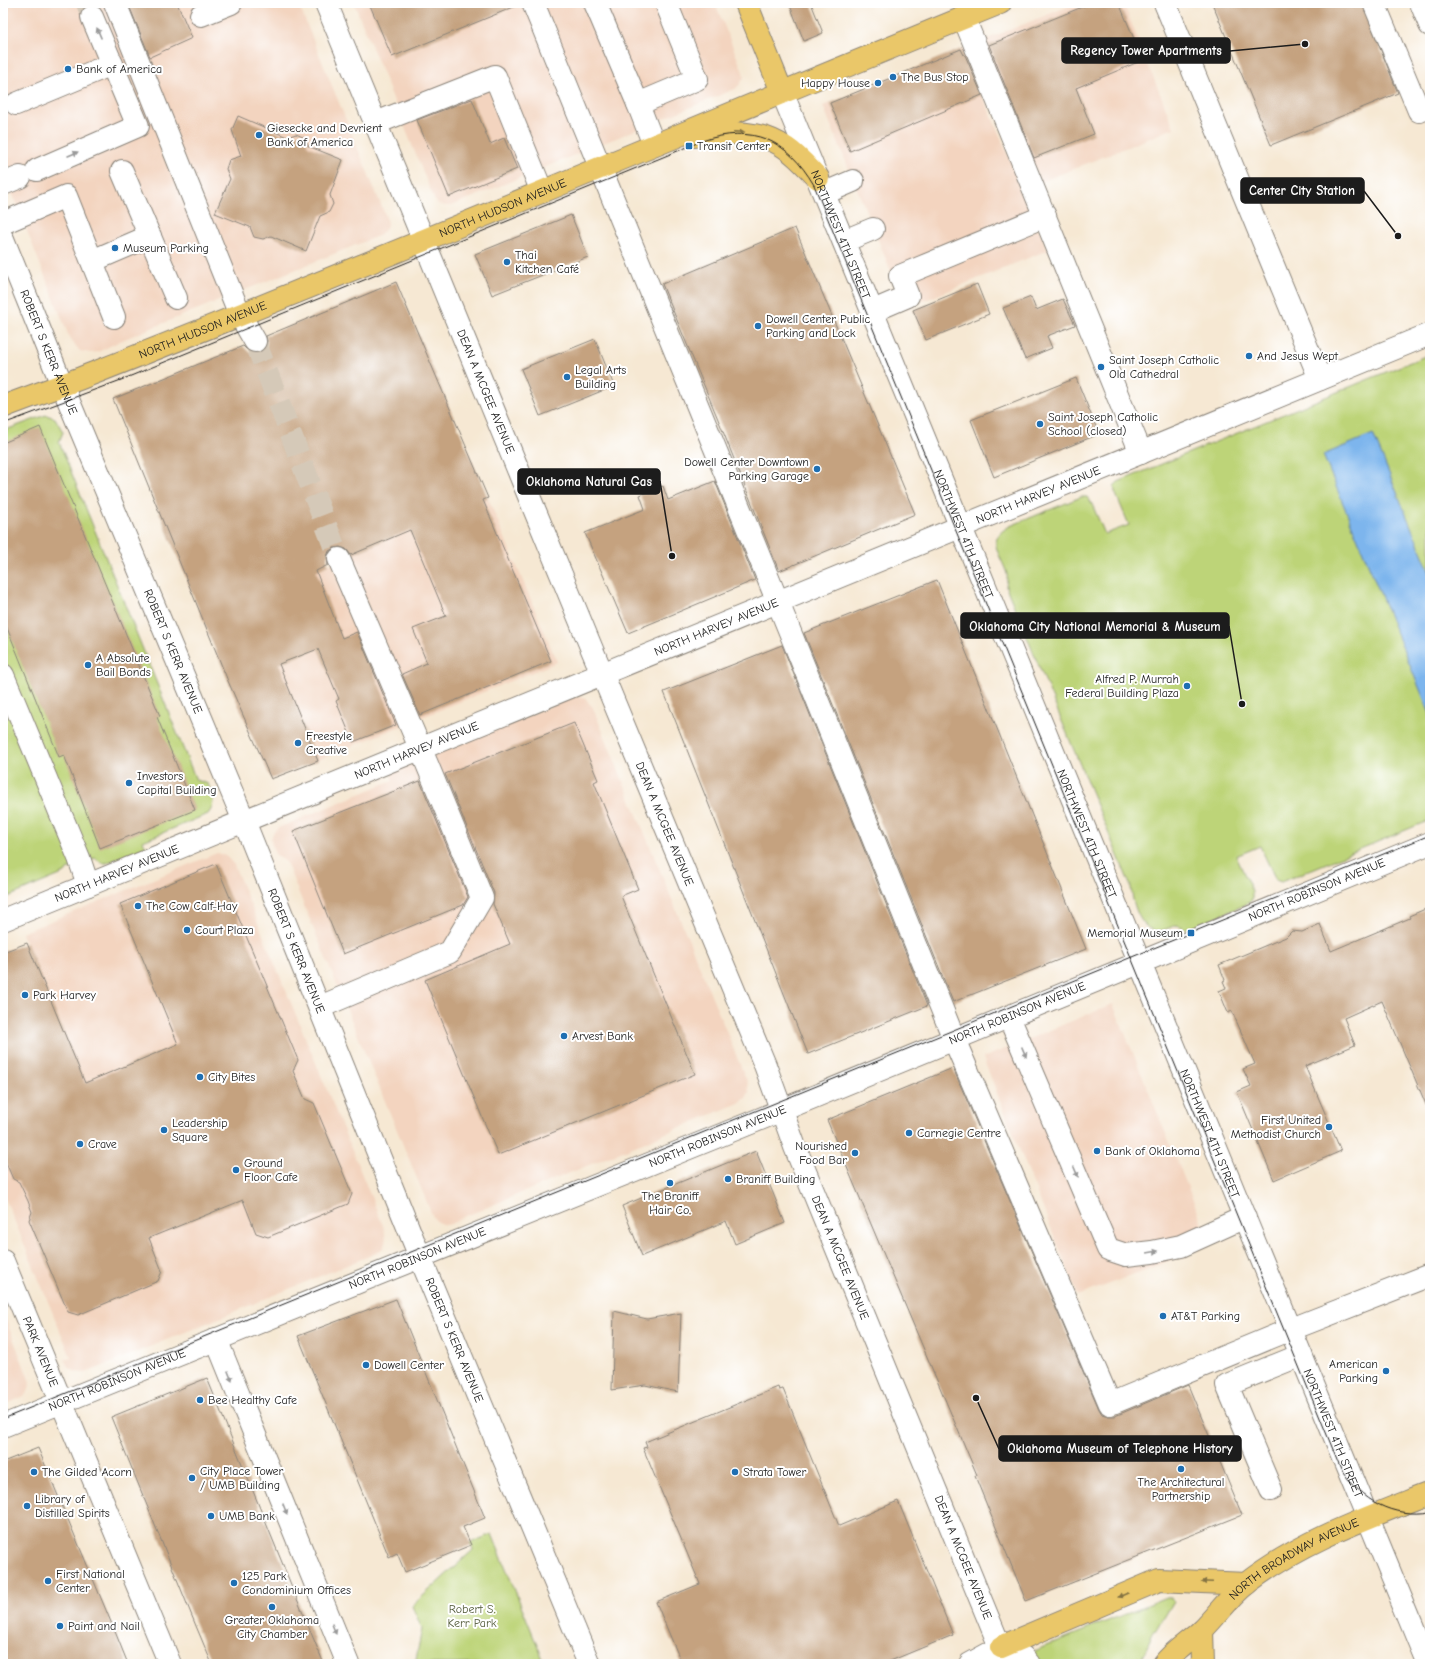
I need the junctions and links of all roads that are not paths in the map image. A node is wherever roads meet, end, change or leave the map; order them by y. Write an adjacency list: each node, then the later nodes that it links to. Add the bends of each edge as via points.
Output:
1 (115, 3): 39 (street)
2 (231, 3): 12 (street)
3 (326, 3): 21 (street, DEAN A MCGEE AVENUE)
4 (533, 3): 23 (street)
5 (595, 3): 19 (street)
6 (666, 3): 19 (street, via 697,78)
7 (746, 3): 17 (main road, NORTHWEST 4TH STREET)
8 (1000, 3): 14 (main road, NORTH HUDSON AVENUE)
9 (1165, 3): 43 (street)
10 (1374, 3): 20 (street)
11 (1420, 3): 15 (street)
12 (201, 15)
13 (92, 17): 16 (street, one-way to 13)
14 (964, 18): 17 (main road, NORTH HUDSON AVENUE); 29 (street, via 1019,168)
15 (1430, 25)
16 (112, 64): 18 (street); 25 (street, one-way to 16, via 138,126)
17 (782, 92): 22 (main road, NORTH HUDSON AVENUE); 27 (street, NORTHWEST 4TH STREET)
18 (16, 104)
19 (638, 104): 22 (street)
20 (1419, 111)
21 (376, 123): 28 (street, via 495,76); 34 (street, DEAN A MCGEE AVENUE)
22 (663, 141): 23 (main road, NORTH HUDSON AVENUE); 27 (main road, one-way to 27, via 730,132 760,135 786,148)
23 (601, 167): 28 (main road, NORTH HUDSON AVENUE); 49 (street)
24 (122, 171): 32 (street)
25 (20, 177)
26 (853, 181): 27 (street)
27 (821, 185): 35 (street, NORTHWEST 4TH STREET)
28 (542, 192): 34 (main road, NORTH HUDSON AVENUE)
29 (1045, 216): 38 (street, via 900,276 908,296); 46 (street)
30 (3, 223): 36 (street, via 66,196)
31 (873, 229): 35 (street)
32 (150, 236): 36 (street); 37 (street)
33 (3, 239): 44 (street, ROBERT S KERR AVENUE)
34 (424, 241): 39 (main road, NORTH HUDSON AVENUE); 50 (street, DEAN A MCGEE AVENUE)
35 (844, 241): 38 (street, NORTHWEST 4TH STREET)
36 (92, 261): 40 (street)
37 (176, 298)
38 (873, 311): 47 (street, NORTHWEST 4TH STREET)
39 (240, 315): 42 (street); 44 (main road, NORTH HUDSON AVENUE)
40 (114, 317)
41 (1430, 334): 43 (street, NORTH HARVEY AVENUE)
42 (255, 341)
43 (1320, 379): 46 (street, NORTH HARVEY AVENUE)
44 (62, 385): 45 (main road, NORTH HUDSON AVENUE); 53 (street, ROBERT S KERR AVENUE)
45 (3, 407)
46 (1141, 453): 47 (street, NORTH HARVEY AVENUE)
47 (962, 526): 49 (street, NORTH HARVEY AVENUE); 57 (street, NORTHWEST 4TH STREET)
48 (339, 559): 52 (street)
49 (778, 601): 50 (street, NORTH HARVEY AVENUE); 60 (street)
50 (602, 674): 52 (street, NORTH HARVEY AVENUE); 61 (street, DEAN A MCGEE AVENUE)
51 (3, 675): 55 (street)
52 (420, 749): 53 (street, NORTH HARVEY AVENUE); 58 (street, via 482,898 450,952)
53 (244, 821): 55 (street, NORTH HARVEY AVENUE); 58 (street, ROBERT S KERR AVENUE)
54 (1430, 843): 57 (street, NORTH ROBINSON AVENUE)
55 (88, 885): 56 (street, NORTH HARVEY AVENUE)
56 (3, 920)
57 (1141, 962): 59 (street, NORTH ROBINSON AVENUE); 62 (street, NORTHWEST 4TH STREET)
58 (320, 1007): 63 (street, ROBERT S KERR AVENUE)
59 (1009, 1016): 60 (street, NORTH ROBINSON AVENUE); 62 (street, one-way to 62, via 1108,1249 1126,1255 1181,1246)
60 (954, 1039): 61 (street, NORTH ROBINSON AVENUE); 66 (street, via 1110,1404)
61 (782, 1110): 63 (street, NORTH ROBINSON AVENUE); 76 (street, DEAN A MCGEE AVENUE)
62 (1244, 1217): 66 (street, NORTHWEST 4TH STREET)
63 (420, 1257): 67 (street, NORTH ROBINSON AVENUE); 79 (street, ROBERT S KERR AVENUE)
64 (3, 1261): 69 (street, PARK AVENUE)
65 (1430, 1274): 66 (street)
66 (1291, 1330): 68 (street, NORTHWEST 4TH STREET)
67 (216, 1339): 69 (street, NORTH ROBINSON AVENUE); 78 (street, one-way to 78)
68 (1301, 1355): 71 (street, via 1227,1385); 73 (street, NORTHWEST 4TH STREET)
69 (61, 1402): 70 (street, NORTH ROBINSON AVENUE); 77 (street, PARK AVENUE)
70 (3, 1426)
71 (1271, 1490)
72 (1430, 1493): 73 (main road, NORTH BROADWAY AVENUE)
73 (1368, 1518): 74 (main road, NORTH BROADWAY AVENUE, via 1306,1546); 84 (street, NORTHWEST 4TH STREET)
74 (1246, 1584): 75 (main road, NORTH BROADWAY AVENUE); 76 (main road, one-way to 76, via 1159,1580)
75 (1202, 1630): 82 (main road, NORTH BROADWAY AVENUE); 83 (main road)
76 (1004, 1655): 80 (street); 81 (street, via 1023,1657)
77 (170, 1664)
78 (348, 1664)
79 (589, 1664)
80 (970, 1664)
81 (1029, 1664)
82 (1164, 1664)
83 (1203, 1664)
84 (1428, 1664)

